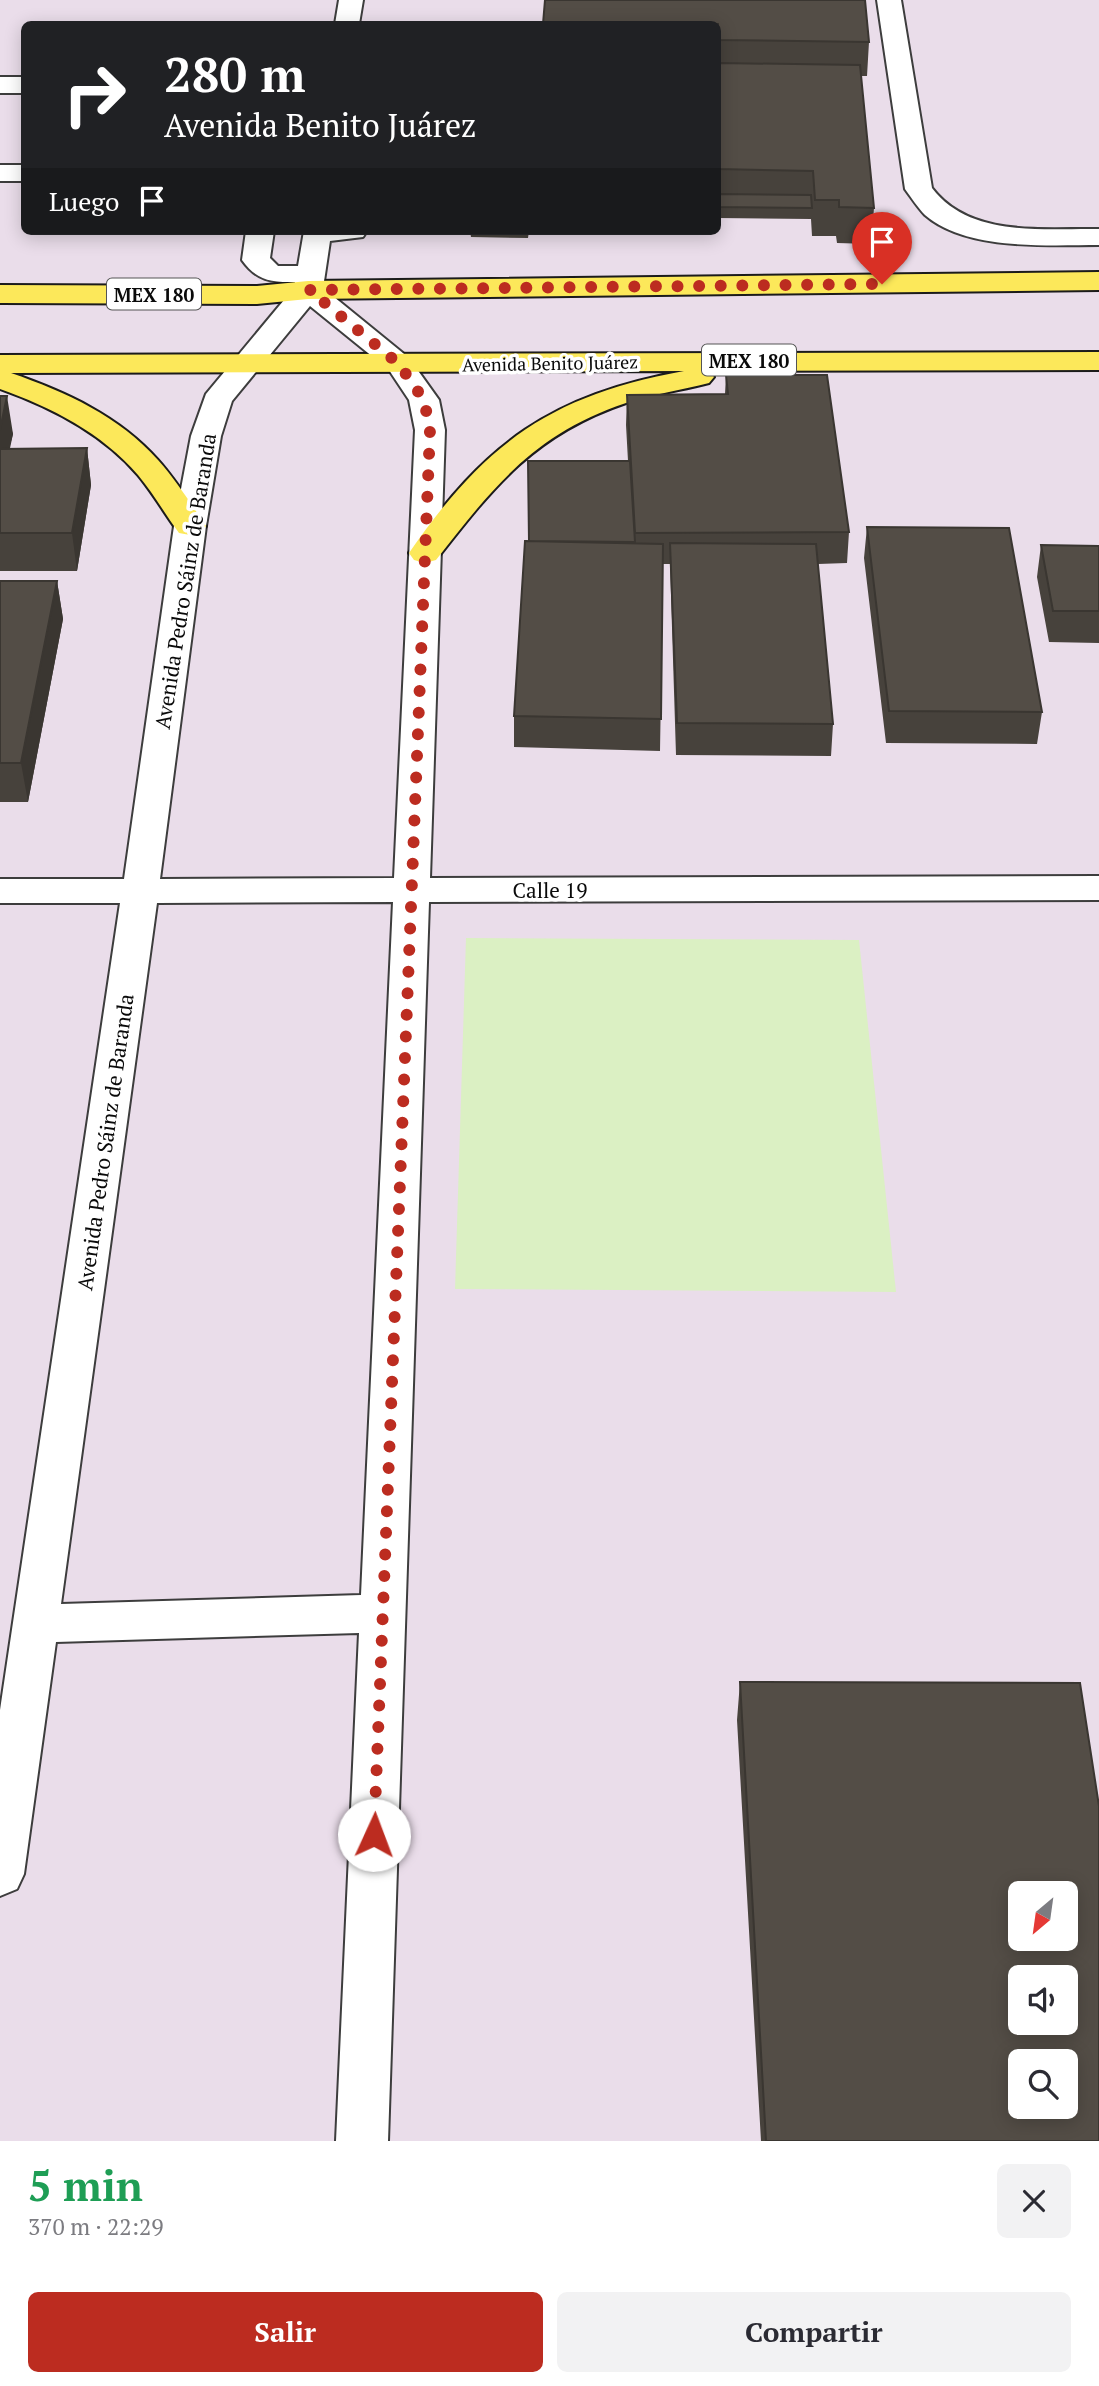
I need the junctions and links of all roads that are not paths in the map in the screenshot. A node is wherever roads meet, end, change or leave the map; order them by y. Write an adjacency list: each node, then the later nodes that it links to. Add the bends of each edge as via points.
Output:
1 (351, 0): 3 (street)
2 (889, 0): 10 (street, via 919,189 935,209 989,231)
3 (348, 21)
4 (0, 85): 5 (street)
5 (21, 85)
6 (0, 173): 7 (street)
7 (21, 173)
8 (259, 235): 12 (street, via 256,260 271,274)
9 (318, 235): 12 (street)
10 (1099, 237)
11 (1099, 281): 12 (main road, MEX 180)
12 (310, 282): 13 (main road, MEX 180, via 257,295); 17 (street, Avenida Pedro Sáinz de Baranda); 18 (street)
13 (0, 294)
14 (808, 360): 15 (main road, Avenida Benito Juárez / MEX 180); 18 (main road, Avenida Benito Juárez / MEX 180); 21 (main road, via 619,395 546,427 494,469)
15 (1099, 361)
16 (0, 364): 17 (main road, Avenida Benito Juárez / MEX 180)
17 (244, 364): 18 (main road, Avenida Benito Juárez / MEX 180); 20 (street, Avenida Pedro Sáinz de Baranda, via 217,400)
18 (399, 364): 21 (street, via 424,400 430,430)
19 (0, 379): 20 (main road, via 47,395 101,424 147,466)
20 (190, 526): 25 (street, Avenida Pedro Sáinz de Baranda)
21 (425, 552): 23 (street)
22 (1099, 888): 23 (street, Calle 19)
23 (412, 890): 25 (street, Calle 19); 26 (street)
24 (0, 891): 25 (street, Calle 19)
25 (140, 891): 27 (street, Avenida Pedro Sáinz de Baranda)
26 (383, 1613): 27 (street); 29 (street)
27 (36, 1623): 28 (street, Avenida Pedro Sáinz de Baranda)
28 (0, 1874)
29 (362, 2141)

